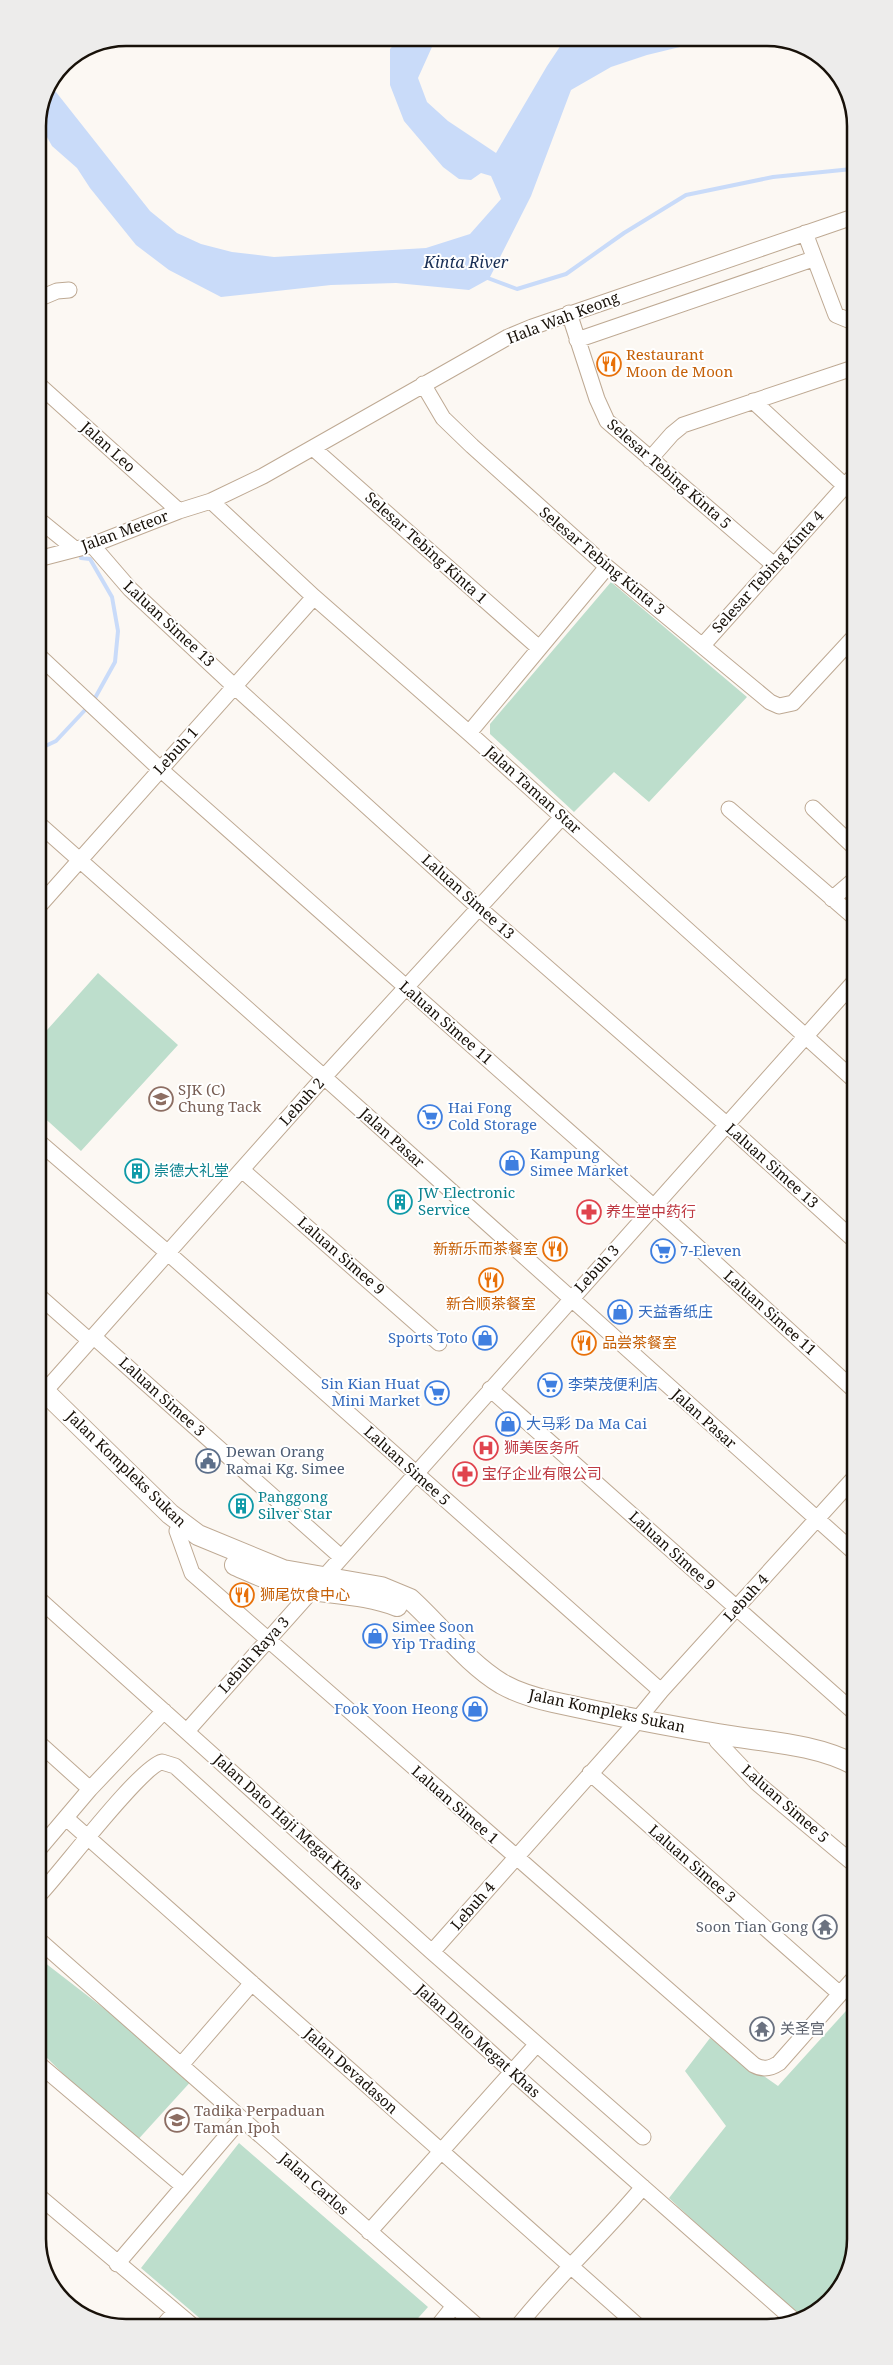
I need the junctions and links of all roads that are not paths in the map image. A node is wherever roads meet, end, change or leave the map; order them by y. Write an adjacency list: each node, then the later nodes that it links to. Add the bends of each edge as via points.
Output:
1 (847, 219): 2 (street, Hala Wah Keong)
2 (805, 232): 3 (street); 6 (street, Hala Wah Keong)
3 (813, 259): 7 (street, via 836,315); 8 (street)
4 (69, 290): 5 (street)
5 (46, 296)
6 (568, 313): 8 (street, Selesar Tebing Kinta 5); 10 (street, Hala Wah Keong, via 508,337)
7 (847, 320)
8 (577, 340): 14 (street, Selesar Tebing Kinta 5, via 606,419)
9 (847, 370): 12 (street)
10 (423, 384): 13 (street, Hala Wah Keong); 24 (street, Selesar Tebing Kinta 3, via 443,418)
11 (46, 391): 18 (street, Jalan Leo)
12 (753, 401): 14 (street, via 677,428); 15 (street)
13 (313, 448): 17 (street, Hala Wah Keong); 28 (street, Selesar Tebing Kinta 1)
14 (650, 459): 23 (street, Selesar Tebing Kinta 5)
15 (847, 480)
16 (847, 484): 23 (street, Selesar Tebing Kinta 4)
17 (212, 501): 18 (street, Jalan Meteor); 25 (street, Jalan Taman Star)
18 (179, 511): 20 (street, Jalan Meteor)
19 (46, 525): 21 (street)
20 (92, 545): 21 (street, Jalan Meteor); 30 (street, Laluan Simee 13, via 130,589)
21 (75, 549): 22 (street, Jalan Meteor)
22 (46, 557)
23 (774, 565): 27 (street, Selesar Tebing Kinta 4)
24 (607, 567): 27 (street, Selesar Tebing Kinta 3); 28 (street)
25 (314, 597): 30 (street, Lebuh 1); 31 (street, Jalan Taman Star)
26 (847, 644): 27 (street, Selesar Tebing Kinta 3, via 793,703 786,706 770,702)
27 (704, 645)
28 (539, 648): 31 (street)
29 (46, 662): 32 (street, Laluan Simee 11)
30 (234, 686): 32 (street, Lebuh 1); 42 (street, Laluan Simee 13)
31 (469, 733): 35 (street, Jalan Taman Star)
32 (160, 769): 38 (street, Lebuh 1); 44 (street, Laluan Simee 11)
33 (813, 808): 37 (street)
34 (729, 809): 41 (street)
35 (562, 817): 42 (street, Lebuh 2); 46 (street, Jalan Taman Star)
36 (46, 830): 38 (street, Jalan Pasar)
37 (847, 840)
38 (79, 860): 40 (street, Lebuh 1); 48 (street, Jalan Pasar)
39 (847, 886): 41 (street)
40 (46, 898)
41 (832, 899): 43 (street)
42 (478, 907): 44 (street, Lebuh 2); 49 (street, Laluan Simee 13)
43 (847, 911)
44 (406, 988): 48 (street, Lebuh 2); 52 (street, Laluan Simee 11)
45 (847, 990): 46 (street, Lebuh 3)
46 (804, 1036): 47 (street, Jalan Taman Star); 49 (street, Lebuh 3)
47 (847, 1074)
48 (324, 1077): 51 (street, Lebuh 2); 55 (street, Jalan Pasar)
49 (726, 1124): 52 (street, Lebuh 3); 53 (street, Laluan Simee 13)
50 (46, 1148): 54 (street, Laluan Simee 5)
51 (242, 1170): 54 (street, Lebuh 2); 58 (street, Laluan Simee 9)
52 (653, 1206): 55 (street, Lebuh 3); 59 (street, Laluan Simee 11)
53 (847, 1234)
54 (168, 1253): 57 (street, Lebuh 2); 64 (street, Laluan Simee 5)
55 (570, 1299): 60 (street, Lebuh 3); 66 (street, Jalan Pasar)
56 (46, 1302): 57 (street, Laluan Simee 3)
57 (92, 1339): 61 (street, Lebuh 2); 69 (street, Laluan Simee 3)
58 (439, 1342)
59 (847, 1384)
60 (490, 1389): 64 (street, Lebuh 3); 72 (street, Laluan Simee 9)
61 (46, 1390)
62 (46, 1400): 67 (main road, Jalan Kompleks Sukan)
63 (46, 1400): 70 (main road, Jalan Kompleks Sukan, via 170,1514 198,1535)
64 (416, 1474): 69 (street, Lebuh 3); 74 (street, Laluan Simee 5)
65 (847, 1486): 66 (street, Lebuh 4)
66 (816, 1520): 68 (street, Jalan Pasar); 72 (street, Lebuh 4)
67 (177, 1531): 70 (main road, Jalan Kompleks Sukan, via 193,1544 277,1583); 73 (street, Laluan Simee 1, via 192,1572)
68 (847, 1547)
69 (341, 1557): 70 (street, Lebuh Raya 3)
70 (318, 1584): 73 (street, Lebuh Raya 3); 77 (main road, Jalan Kompleks Sukan, via 381,1587 410,1600 479,1666 511,1688 532,1697)
71 (46, 1605): 76 (street, Jalan Dato Haji Megat Khas)
72 (736, 1608): 74 (street, Lebuh 4); 75 (street, Laluan Simee 9)
73 (268, 1640): 78 (street, Lebuh Raya 3); 88 (street, Laluan Simee 1)
74 (661, 1691): 77 (street, Lebuh 4)
75 (847, 1706)
76 (164, 1711): 78 (street, Jalan Dato Haji Megat Khas); 84 (street)
77 (636, 1723): 79 (main road, Jalan Kompleks Sukan); 81 (main road, Jalan Kompleks Sukan, via 789,1745 831,1754); 83 (street, Lebuh 4)
78 (187, 1730): 92 (street, Jalan Dato Haji Megat Khas)
79 (717, 1741): 82 (main road, Jalan Kompleks Sukan, via 810,1757); 89 (street, Laluan Simee 5, via 757,1783)
80 (46, 1749): 84 (street)
81 (847, 1761)
82 (847, 1769)
83 (590, 1773): 88 (street, Lebuh 4); 95 (street, Laluan Simee 3)
84 (90, 1789): 85 (street)
85 (66, 1818): 86 (street); 87 (street, Jalan Devadason)
86 (46, 1836)
87 (89, 1837): 90 (street); 93 (street, Jalan Devadason); 99 (street, Jalan Dato Megat Khas, via 151,1767 162,1762 175,1766)
88 (516, 1857): 92 (street, Lebuh 4); 95 (street, Laluan Simee 1, via 758,2068 769,2068 779,2063)
89 (847, 1858)
90 (46, 1887)
91 (46, 1946): 97 (street, Jalan Carlos)
92 (432, 1952): 96 (street, Jalan Dato Haji Megat Khas)
93 (252, 1983): 97 (street); 102 (street, Jalan Devadason)
94 (847, 1986): 95 (street)
95 (840, 1994)
96 (537, 2044): 99 (street); 101 (street, Jalan Dato Haji Megat Khas)
97 (180, 2065): 100 (street, Jalan Carlos)
98 (46, 2069): 103 (street)
99 (511, 2072): 102 (street); 104 (street, Jalan Dato Megat Khas)
100 (241, 2119): 103 (street); 106 (street, Jalan Carlos)
101 (643, 2137)
102 (441, 2151): 106 (street); 108 (street, Jalan Devadason)
103 (183, 2186): 107 (street)
104 (643, 2187): 108 (street); 111 (street, Jalan Dato Megat Khas)
105 (46, 2203): 107 (street)
106 (369, 2232): 109 (street, Jalan Carlos)
107 (117, 2264): 110 (street)
108 (570, 2266): 116 (street); 117 (street, Jalan Devadason)
109 (454, 2306): 114 (street); 115 (street, Jalan Carlos)
110 (175, 2312): 112 (street); 113 (street)
111 (789, 2315)
112 (169, 2319)
113 (184, 2319)
114 (444, 2319)
115 (469, 2319)
116 (524, 2319)
117 (630, 2319)

